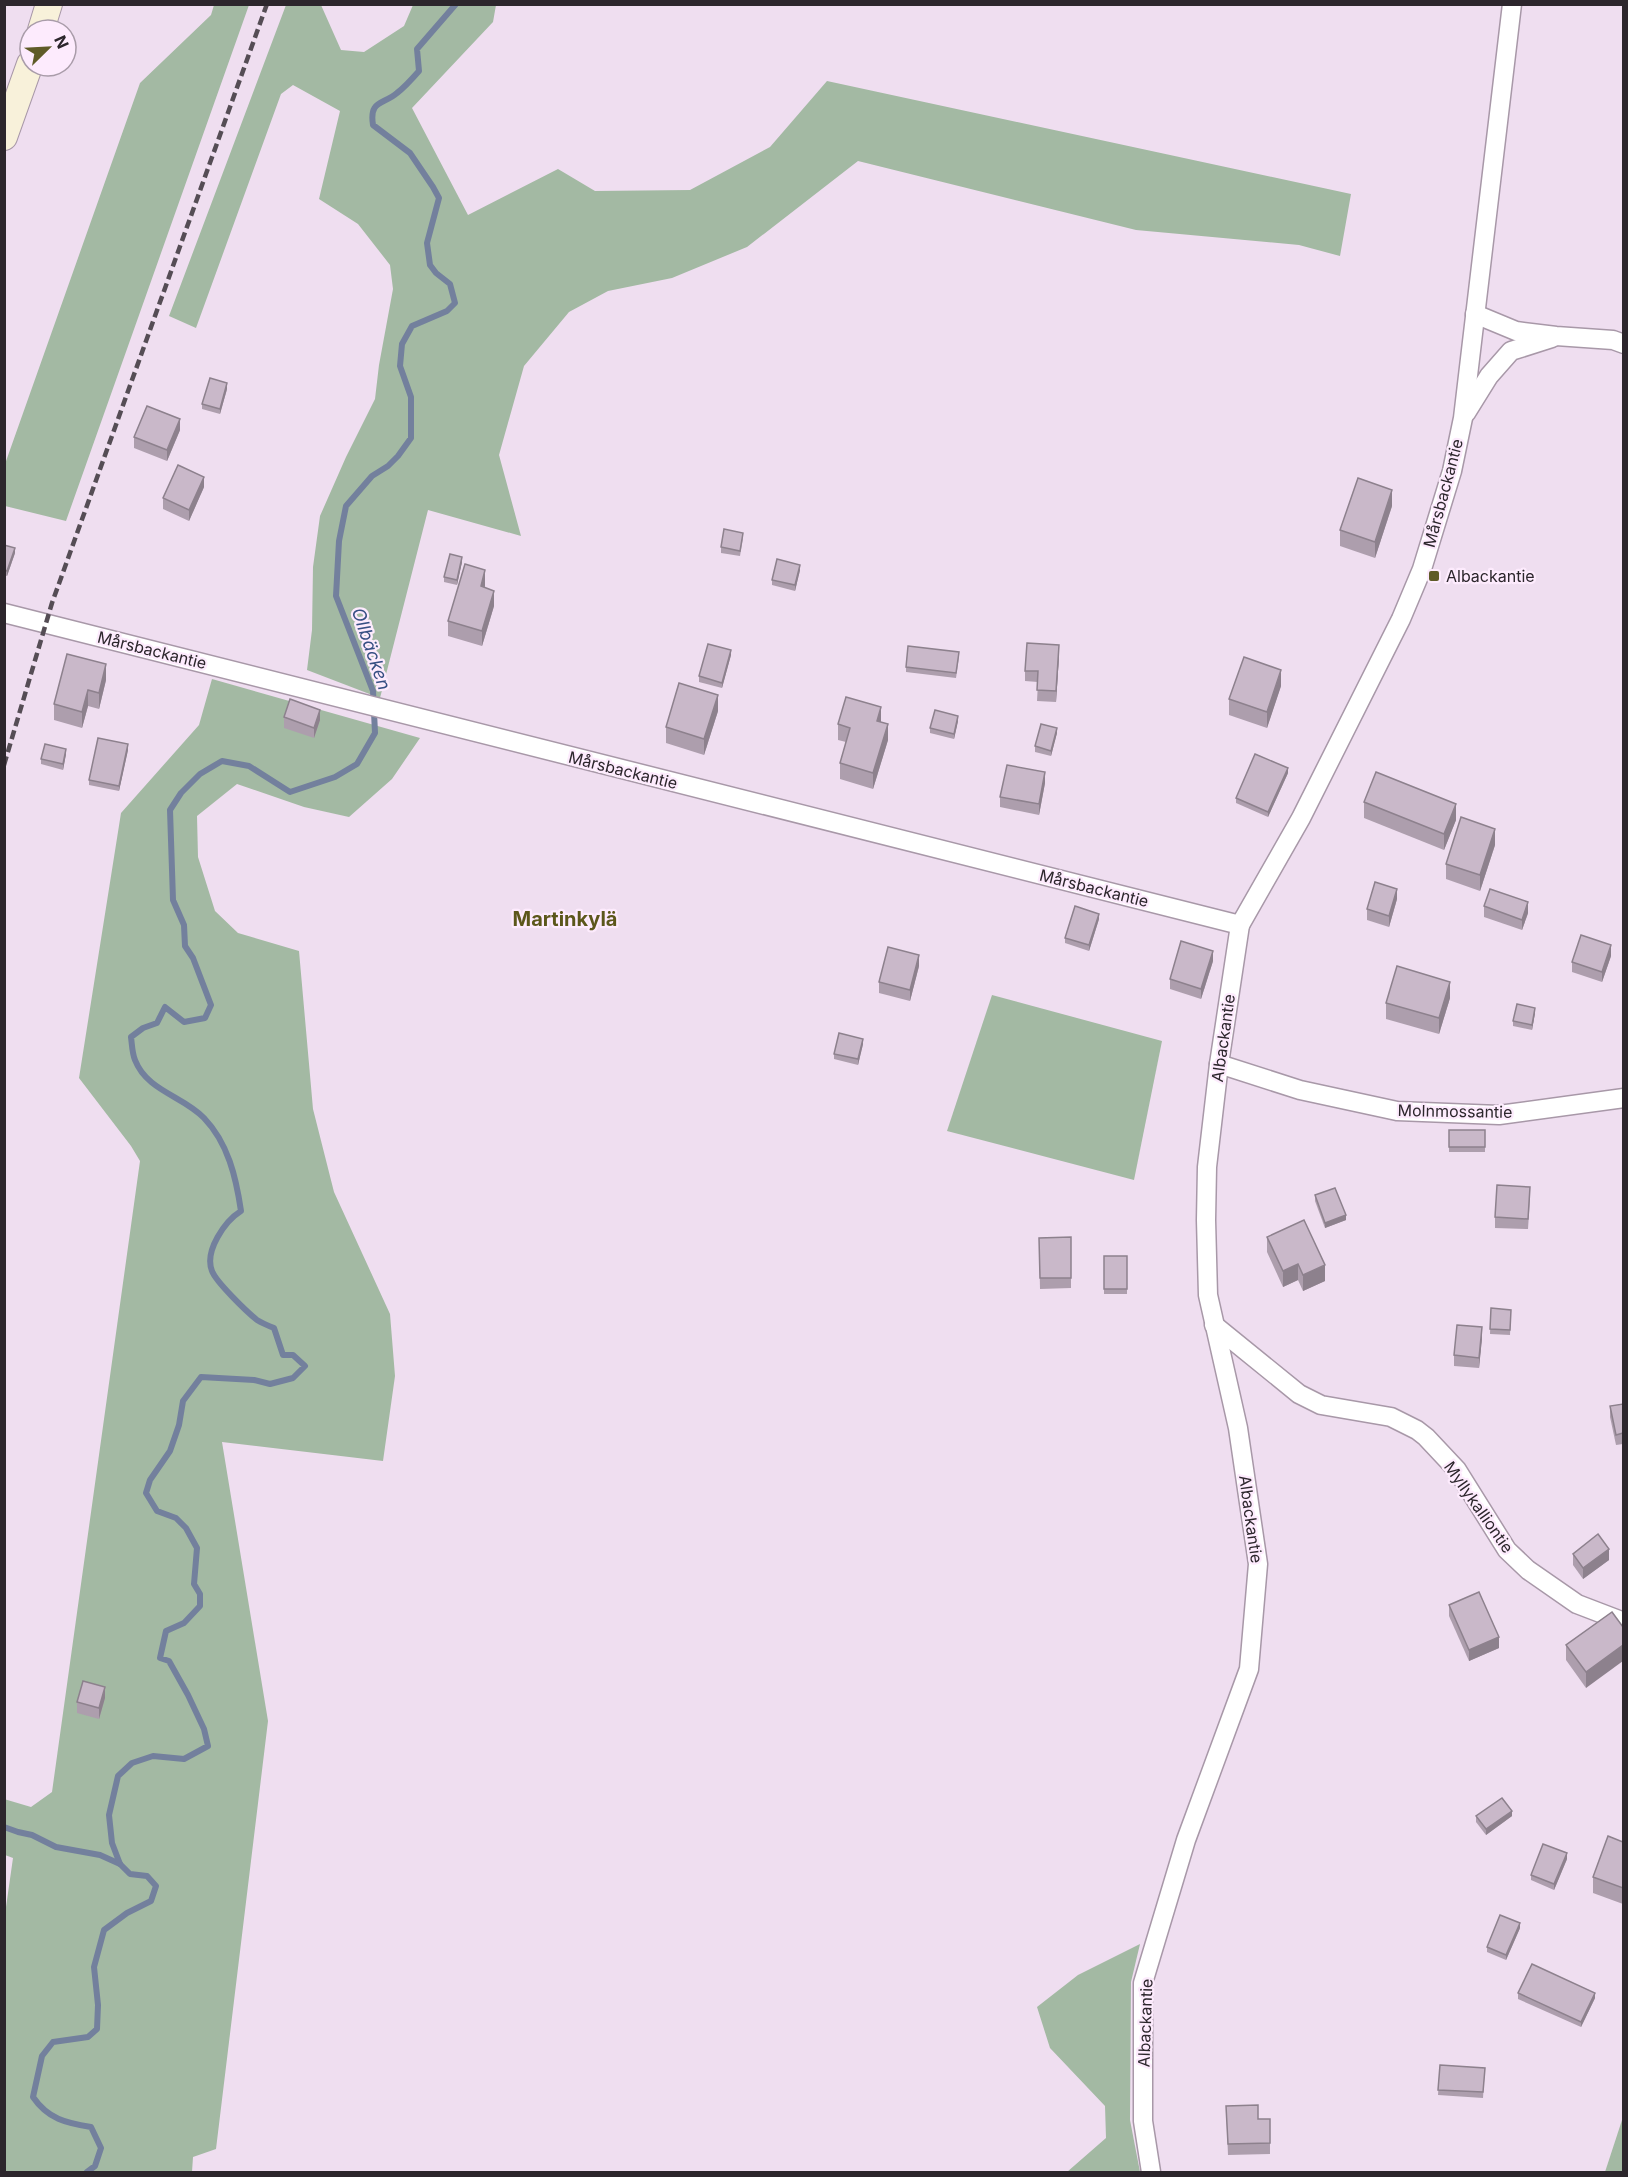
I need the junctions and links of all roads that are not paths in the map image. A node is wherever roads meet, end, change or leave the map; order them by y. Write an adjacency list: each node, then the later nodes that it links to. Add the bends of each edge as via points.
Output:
1 (1512, 4): 4 (street, Mårsbackantie)
2 (25, 78): 3 (street)
3 (4, 137)
4 (1475, 314): 5 (street, via 1516,331); 7 (street, Mårsbackantie)
5 (1556, 336): 6 (street); 7 (street, via 1511,351)
6 (1623, 344)
7 (1463, 418): 9 (street, Mårsbackantie, via 1452,471 1422,569 1401,619 1301,818)
8 (4, 613): 9 (street, Mårsbackantie)
9 (1240, 925): 10 (street, Albackantie)
10 (1219, 1064): 11 (street, Molnmossantie, via 1300,1090 1397,1111 1499,1115); 12 (street, Albackantie, via 1207,1167 1208,1295)
11 (1623, 1098)
12 (1214, 1325): 13 (street, Myllykalliontie, via 1299,1394 1321,1405 1391,1417 1418,1431 1457,1470 1507,1550 1528,1570 1577,1604); 14 (street, Albackantie, via 1238,1428 1258,1564 1249,1669 1186,1839 1143,1983 1143,2121)
13 (1623, 1622)
14 (1151, 2172)

